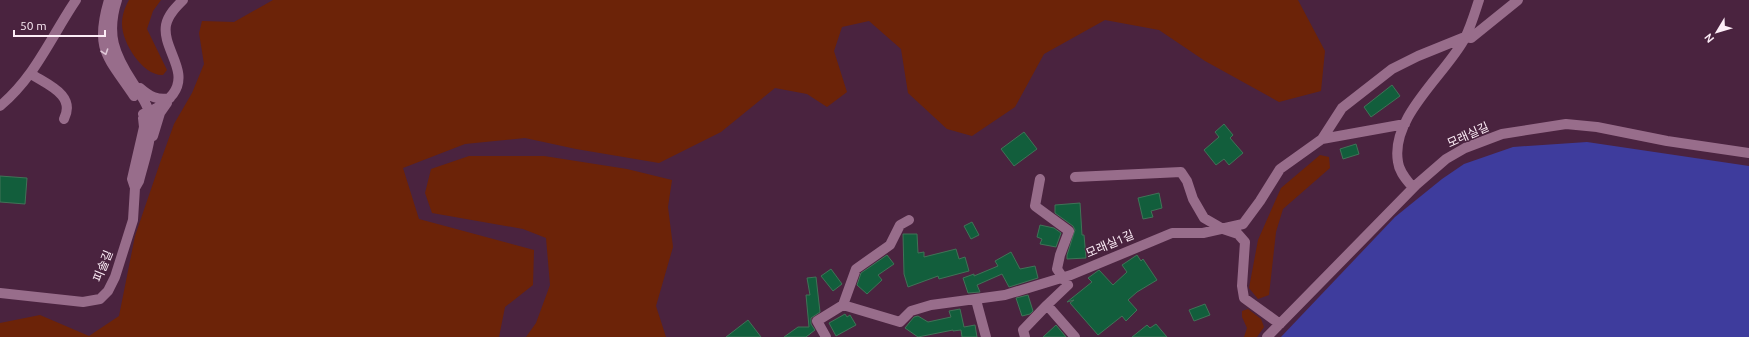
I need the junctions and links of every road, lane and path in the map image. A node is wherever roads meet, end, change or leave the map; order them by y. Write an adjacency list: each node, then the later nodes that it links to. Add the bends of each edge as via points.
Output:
1 (76, 0): 8 (street)
2 (109, 0): 12 (street, 피솔길, one-way to 12, via 103,24 103,48 116,72)
3 (117, 0): 9 (street, 피솔길, via 112,14 113,46)
4 (183, 0): 10 (street, via 173,11 166,25 179,79)
5 (1479, 0): 7 (street)
6 (1518, 0): 7 (street, via 1471,38)
7 (1465, 37): 14 (street); 15 (street, via 1392,69 1342,108)
8 (31, 74): 11 (street); 13 (street, via 68,102 68,112)
9 (132, 82): 10 (street, via 150,96 158,99); 12 (street, 피솔길, via 144,100)
10 (170, 98): 12 (street, via 164,105); 16 (street, via 160,113 152,138)
11 (0, 106)
12 (146, 113): 16 (street, 피솔길, via 150,133); 20 (street, 피솔길, via 132,179)
13 (64, 119)
14 (1405, 124): 15 (street, 모래실1길); 21 (street, via 1398,143 1398,162 1401,172)
15 (1322, 139): 23 (street, 모래실1길, via 1280,169 1243,224)
16 (147, 144): 20 (street, 피솔길, via 139,181)
17 (1749, 153): 21 (street, 모래실길, via 1566,124 1502,134 1465,148 1446,159)
18 (1076, 177): 23 (street, via 1180,172 1204,218)
19 (1040, 179): 24 (street, via 1035,206 1068,231 1057,269)
20 (135, 188): 25 (street, 피솔길, via 133,220 115,278 100,299 83,302)
21 (1413, 188): 29 (street, 모래실길)
22 (909, 220): 27 (street, via 900,225 890,245 856,269)
23 (1222, 229): 24 (street, 모래실1길, via 1203,233 1172,233); 29 (street, via 1238,234 1245,242 1242,286 1244,298)
24 (1063, 277): 26 (street, 모래실1길, via 1005,295); 28 (street, via 1068,285)
25 (0, 293)
26 (976, 300): 27 (street, 모래실1길, via 931,305 911,311 900,322); 31 (street)
27 (843, 304): 30 (street, via 817,320)
28 (1046, 305): 32 (street, via 1023,330); 33 (street)
29 (1280, 324): 34 (street, 모래실길)
30 (826, 337)
31 (986, 337)
32 (1025, 337)
33 (1075, 337)
34 (1267, 337)

